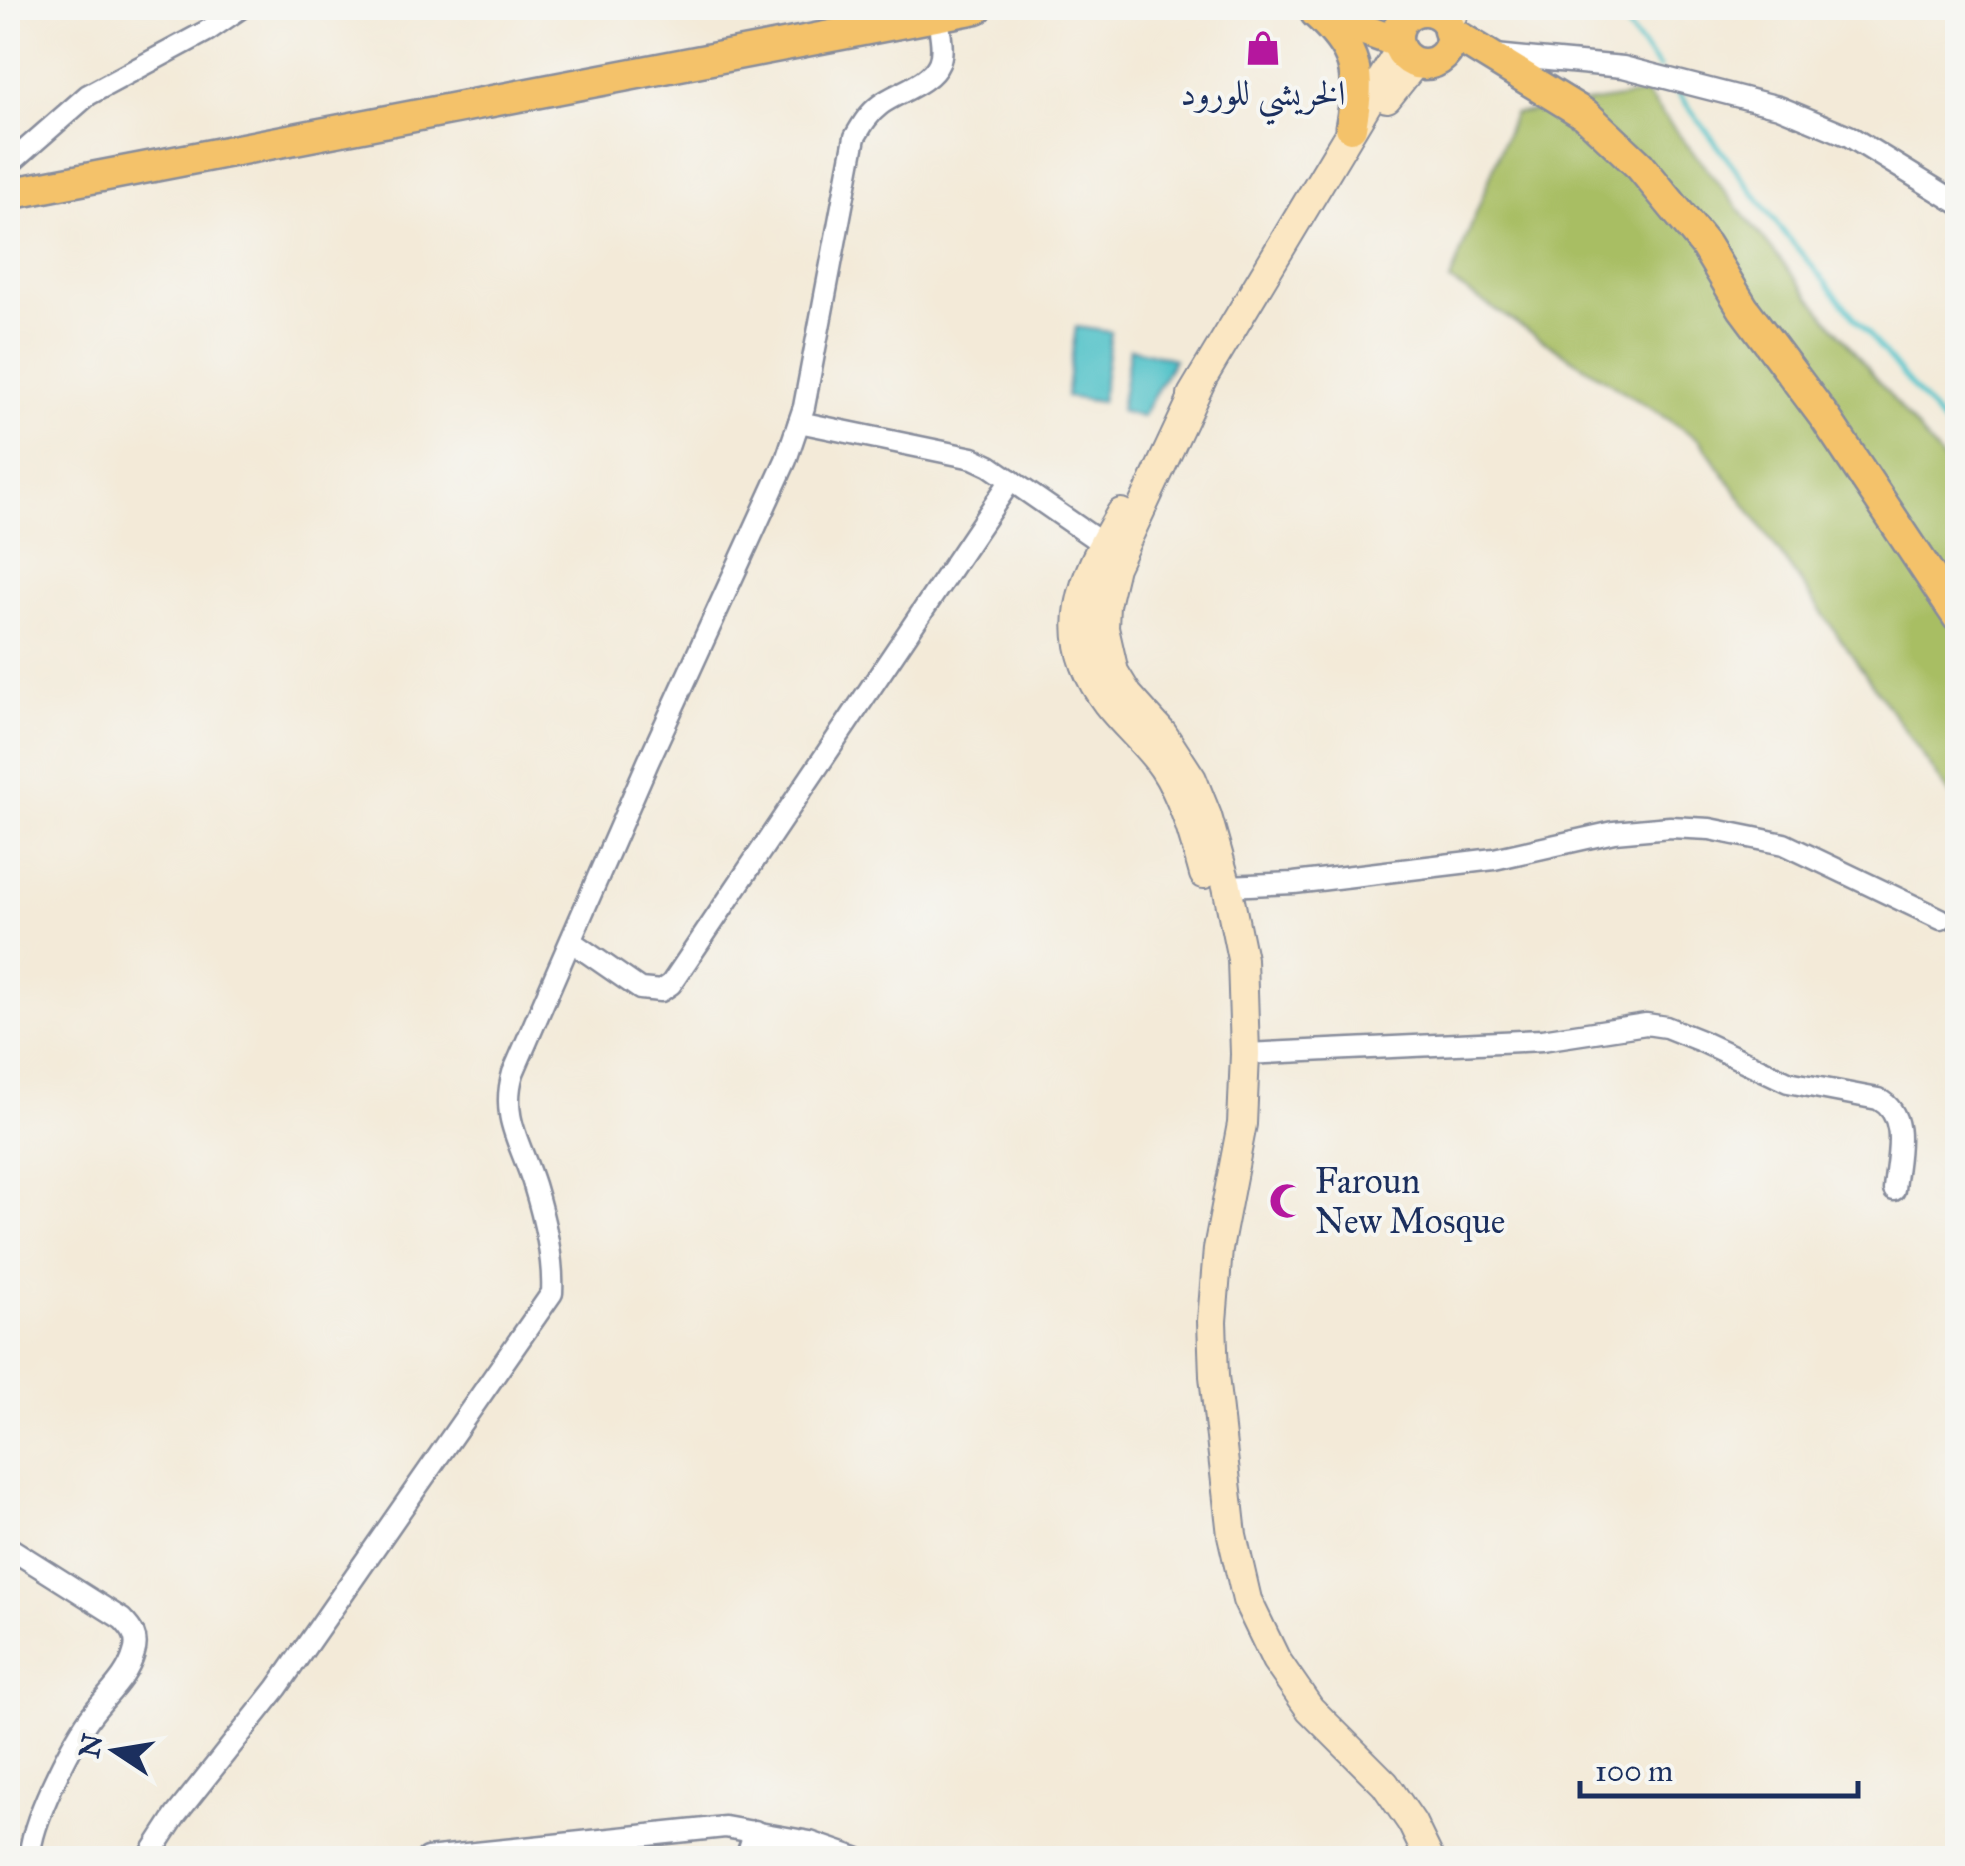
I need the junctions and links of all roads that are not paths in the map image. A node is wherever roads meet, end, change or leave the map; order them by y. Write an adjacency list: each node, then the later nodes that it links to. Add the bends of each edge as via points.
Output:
1 (242, 8): 9 (street, via 88,95)
2 (977, 8): 4 (main road)
3 (1316, 9): 5 (main road); 8 (main road, via 1340,34 1354,63)
4 (938, 15): 11 (main road); 13 (street, via 937,68 878,106 855,137)
5 (1427, 31): 6 (main road); 7 (main road); 8 (street); 10 (street)
6 (1492, 54): 7 (main road); 12 (street, via 1623,67 1779,107 1848,136)
7 (1541, 85): 16 (main road, via 1586,115 1640,166 1705,244)
8 (1351, 128): 10 (street)
9 (8, 165)
10 (1323, 176): 15 (street)
11 (8, 194)
12 (1958, 202)
13 (799, 422): 14 (street, via 974,458); 19 (street)
14 (1011, 480): 15 (street); 19 (street, via 670,984 661,991 640,989)
15 (1111, 550): 17 (street, via 1105,605 1114,672 1192,779); 20 (street, via 1086,575 1081,656 1106,701 1174,786)
16 (1958, 617)
17 (1227, 886): 18 (street, via 1494,859 1614,832 1670,827 1784,844); 20 (street, via 1242,959)
18 (1941, 919)
19 (572, 942): 26 (street, via 513,1073 506,1105 535,1187 552,1293 277,1688)
20 (1242, 1010): 21 (street)
21 (1245, 1054): 22 (street, via 1542,1040 1628,1024 1666,1027 1788,1082 1889,1105 1899,1121); 30 (street, via 1240,1138 1212,1303 1236,1557 1255,1621 1282,1670 1318,1718 1391,1792)
22 (1894, 1190)
23 (8, 1547): 25 (street, via 122,1619 136,1640 123,1678 68,1750 32,1833)
24 (755, 1831): 27 (street, via 667,1831); 28 (street); 29 (street)
25 (30, 1858)
26 (148, 1858)
27 (427, 1858)
28 (746, 1858)
29 (856, 1858)
30 (1429, 1858)

